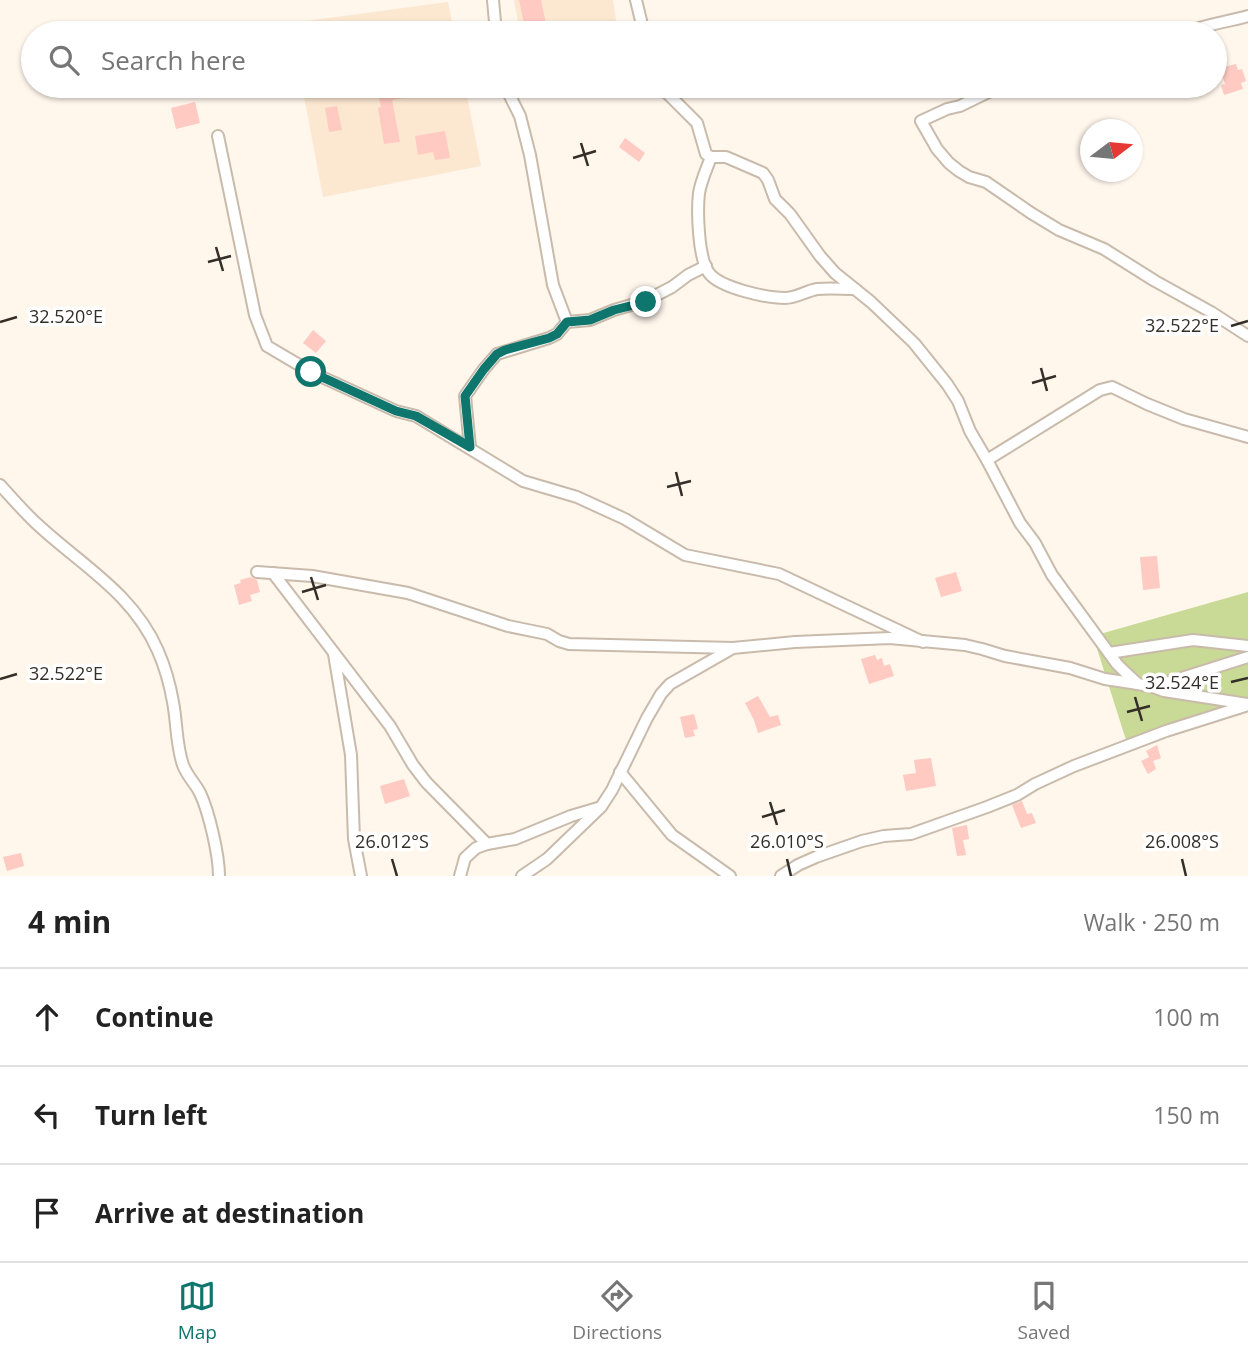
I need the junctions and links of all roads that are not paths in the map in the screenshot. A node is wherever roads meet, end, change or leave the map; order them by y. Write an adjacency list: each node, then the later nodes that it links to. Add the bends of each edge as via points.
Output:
1 (492, 0): 4 (street)
2 (636, 0): 5 (street)
3 (1248, 16): 6 (street)
4 (495, 21)
5 (641, 21)
6 (1227, 22)
7 (511, 98): 14 (street, via 530,155 553,285)
8 (672, 98): 11 (street, via 697,123)
9 (976, 98): 15 (street, via 921,121 950,163)
10 (218, 136): 17 (street, via 255,315 267,346 311,372 416,416)
11 (711, 156): 12 (street, via 699,191 700,242); 13 (street, via 726,157 763,173 775,199 820,256)
12 (706, 266): 13 (street, via 709,274 724,283 768,297 790,298 815,289); 14 (street, via 646,302 590,320)
13 (855, 289): 18 (street, via 914,344 947,384)
14 (567, 322): 17 (street, via 549,338 497,354 484,369 465,396)
15 (1248, 337)
16 (1248, 437): 18 (street, via 1184,419 1112,387)
17 (470, 447): 22 (street, via 523,481 625,519 685,555 779,574)
18 (987, 460): 26 (street, via 1052,575)
19 (0, 485): 34 (street, via 37,524 114,590 147,629 168,680 180,754 204,803)
20 (257, 572): 21 (street)
21 (273, 573): 24 (street, via 408,593 569,644); 25 (street)
22 (923, 642): 24 (street, via 860,638); 28 (street, via 965,645)
23 (1248, 646): 26 (street, via 1193,640)
24 (733, 648): 31 (street, via 670,684)
25 (333, 653): 33 (street, via 390,726 426,782); 35 (street, via 351,755 354,839)
26 (1109, 653): 28 (street)
27 (1248, 657): 29 (street)
28 (1138, 684): 29 (street)
29 (1153, 687): 30 (street)
30 (1248, 705): 39 (street, via 1086,761 987,807 911,834 862,841 816,857)
31 (620, 772): 32 (street); 38 (street, via 672,835)
32 (601, 807): 33 (street, via 515,839); 37 (street, via 548,859)
33 (487, 844): 36 (street, via 465,858)
34 (219, 876)
35 (362, 876)
36 (460, 876)
37 (522, 876)
38 (730, 876)
39 (781, 876)

